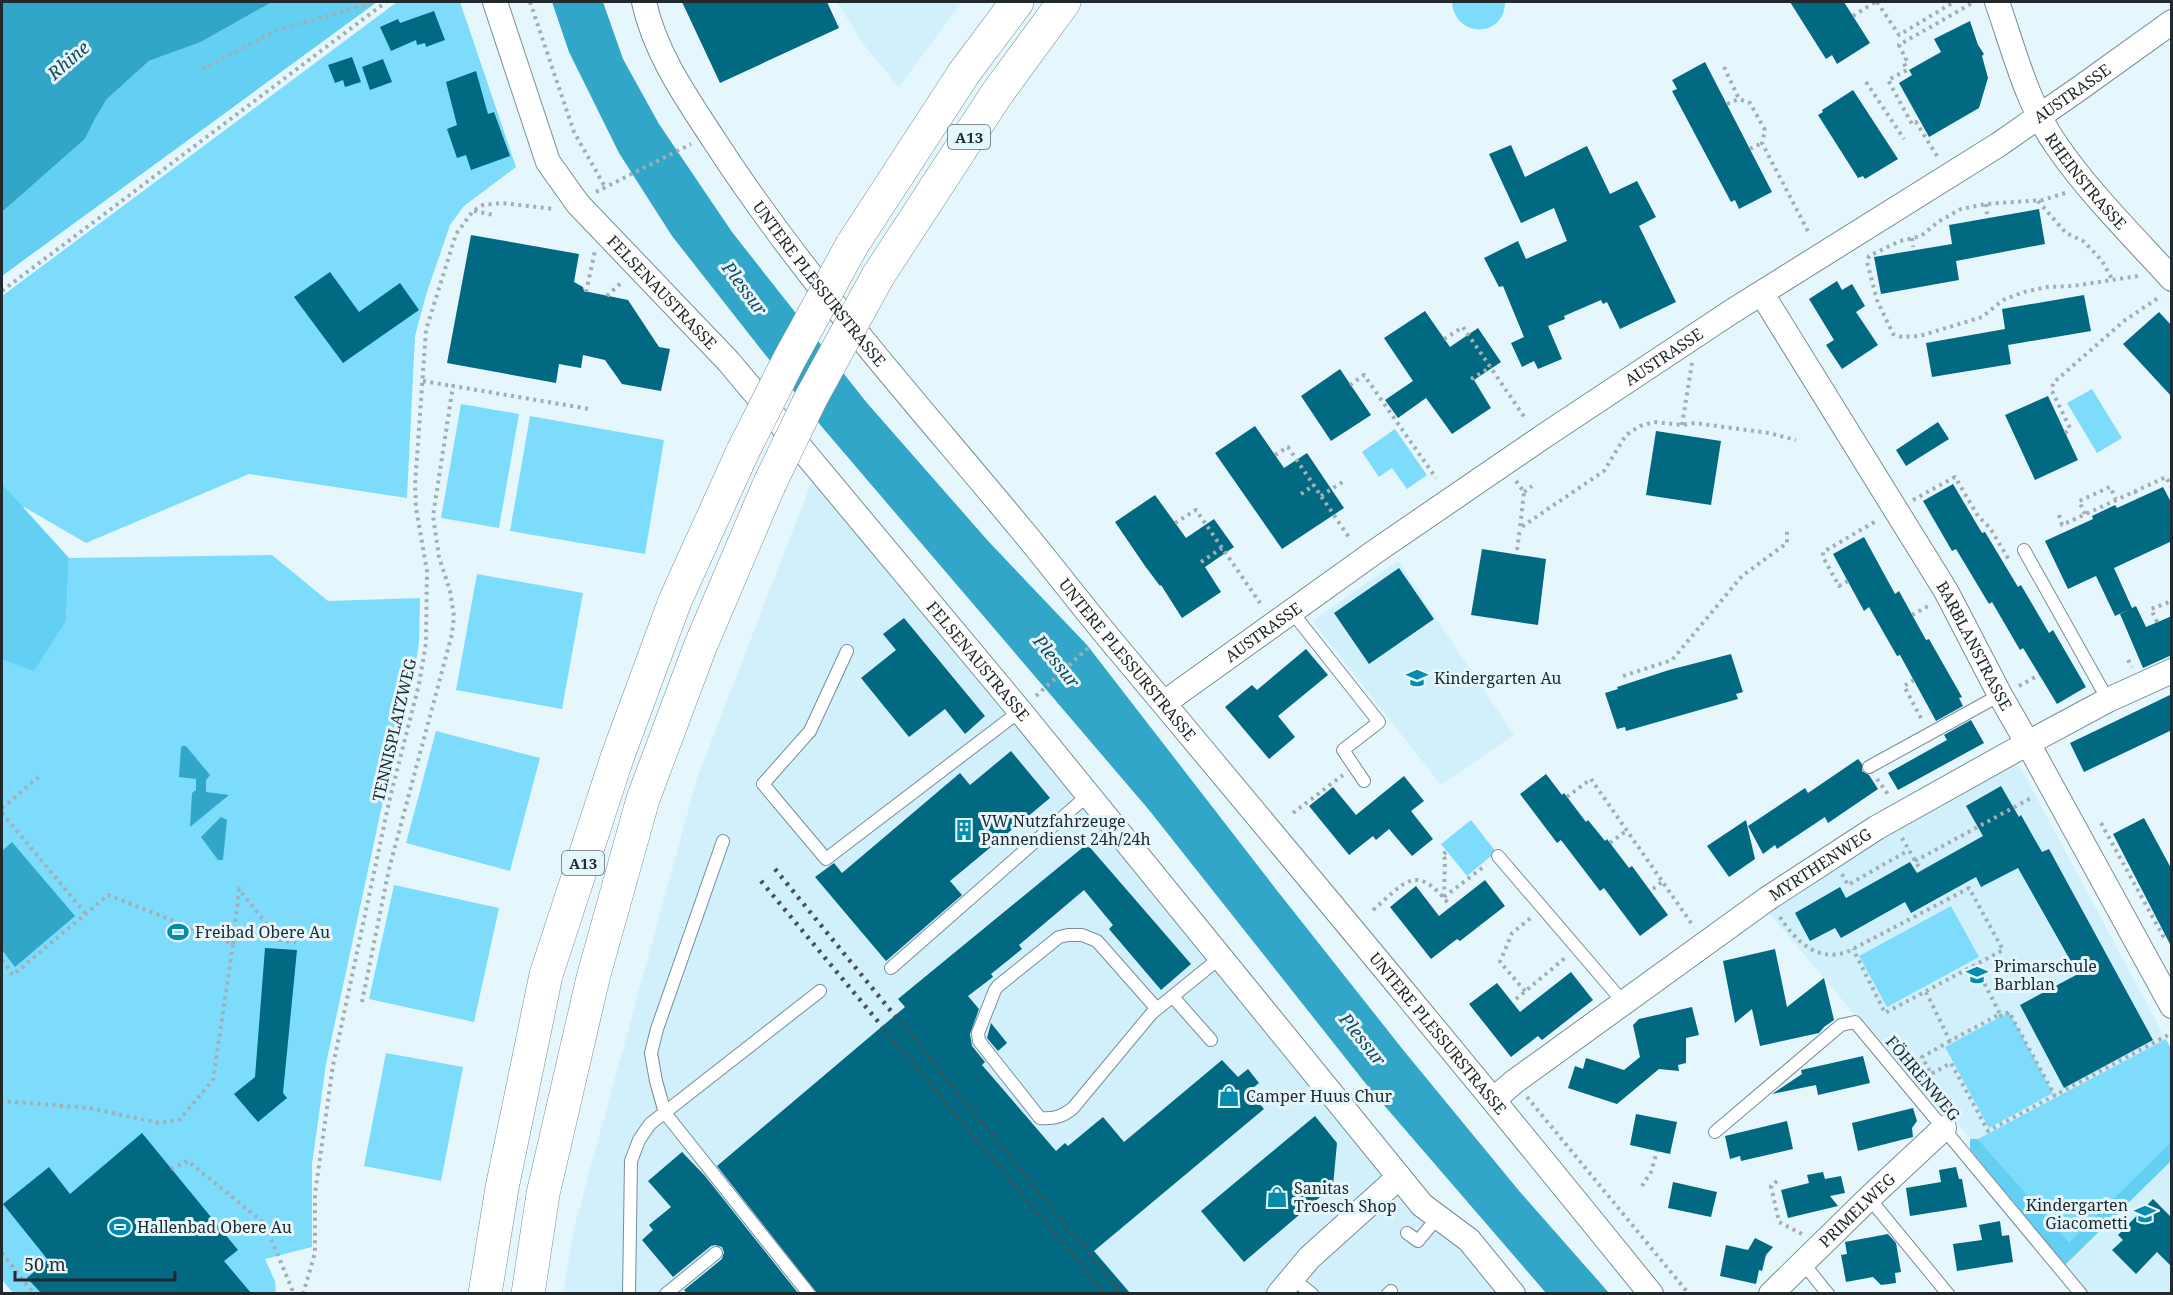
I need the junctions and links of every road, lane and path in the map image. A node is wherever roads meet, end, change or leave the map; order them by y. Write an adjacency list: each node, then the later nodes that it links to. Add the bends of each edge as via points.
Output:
1 (376, 2): 15 (path, via 278,30)
2 (386, 2): 41 (path)
3 (495, 2): 29 (street, FELSENAUSTRASSE, via 548,162)
4 (530, 2): 26 (path, via 574,132)
5 (644, 2): 97 (street, UNTERE PLESSURSTRASSE, via 668,67 745,188 809,274)
6 (1017, 2): 174 (highway, A13, bridge, via 964,73 852,245 743,451 675,601 617,758 546,975 502,1188)
7 (1064, 2): 175 (highway, A13, bridge, via 996,95 878,276 769,485 700,647 643,799 593,978 543,1194)
8 (1876, 2): 9 (path, via 1899,36); 12 (path)
9 (1954, 2)
10 (1974, 2): 24 (path, via 1899,45 1908,70 1888,80 1912,124 1916,122)
11 (1997, 2): 19 (street, RHEINSTRASSE)
12 (1853, 16)
13 (2172, 22): 19 (street, AUSTRASSE)
14 (1724, 68): 17 (path)
15 (202, 69)
16 (1866, 82): 20 (path)
17 (1739, 99): 18 (path); 21 (path, via 1750,103 1765,130)
18 (1727, 104)
19 (2039, 115): 40 (street, RHEINSTRASSE, via 2056,146); 43 (street, AUSTRASSE)
20 (1904, 139)
21 (1762, 143): 23 (path); 35 (path)
22 (689, 145): 25 (path)
23 (1750, 148)
24 (1937, 156)
25 (610, 184)
26 (605, 187)
27 (2071, 191): 28 (path)
28 (2038, 200): 30 (path); 39 (path, via 2066,233 2091,249)
29 (578, 204): 31 (path, via 553,209 491,203); 34 (street, FELSENAUSTRASSE)
30 (1986, 204): 32 (path); 36 (path, via 1961,209)
31 (473, 211): 33 (path); 48 (path, TENNISPLATZWEG, via 456,234 426,330)
32 (1987, 214)
33 (494, 215)
34 (600, 227): 42 (path); 98 (street, FELSENAUSTRASSE, via 729,362)
35 (1810, 235)
36 (1912, 238): 37 (path); 39 (path, via 1869,256 1867,262 1887,323 1893,334 1902,337 1920,336 1982,317 2003,300 2024,292)
37 (1913, 247)
38 (2145, 275): 39 (path)
39 (2112, 279)
40 (2167, 287): 54 (path, via 2053,383 2052,391 2070,428)
41 (2, 291)
42 (586, 292)
43 (1762, 294): 57 (street, AUSTRASSE); 69 (street, BARBLANSTRASSE)
44 (1444, 339): 46 (path, via 1463,327)
45 (1694, 356): 53 (path)
46 (1491, 367): 47 (path); 52 (path)
47 (1471, 379)
48 (423, 381): 50 (path); 173 (path, TENNISPLATZWEG, via 415,485 427,571 426,643 333,1065 315,1194 315,1253)
49 (1350, 384): 58 (path, via 1364,375)
50 (453, 386): 51 (path); 143 (path, via 433,516 452,600 452,634 389,869)
51 (589, 409)
52 (1526, 418)
53 (1682, 425): 55 (path, via 1695,423); 74 (path, via 1654,422 1633,430 1604,471)
54 (2065, 433)
55 (1796, 440)
56 (1275, 455): 60 (path, via 1288,447)
57 (1503, 465): 64 (path); 85 (street, AUSTRASSE)
58 (1436, 478)
59 (1344, 481): 66 (path)
60 (1314, 485): 65 (path); 66 (path)
61 (1532, 486): 64 (path)
62 (2172, 488): 63 (path, via 2166,477)
63 (2135, 491): 67 (path); 68 (path)
64 (1524, 492): 74 (path)
65 (1301, 494)
66 (1321, 496): 77 (path)
67 (2139, 498)
68 (2116, 499): 70 (path); 70 (path, via 2110,486 2079,501)
69 (1897, 509): 80 (path, via 1955,477 2009,560); 82 (path, via 1823,552 1839,586); 95 (street, BARBLANSTRASSE, via 1946,591)
70 (2085, 514): 73 (path)
71 (2059, 515): 73 (path)
72 (1175, 523): 78 (path, via 1196,510)
73 (2062, 525): 76 (path)
74 (1520, 528): 79 (path)
75 (1787, 531): 92 (path, via 1787,543 1742,576 1672,660)
76 (2064, 532)
77 (1350, 539)
78 (1222, 548): 81 (path); 84 (path)
79 (1517, 550)
80 (2024, 550): 96 (lane)
81 (1202, 562)
82 (1848, 581)
83 (2172, 601): 86 (path, via 2151,609)
84 (1260, 603)
85 (1292, 612): 97 (street, AUSTRASSE); 101 (lane, via 1379,722 1343,750)
86 (2157, 622)
87 (1097, 639): 94 (path)
88 (847, 651): 98 (lane, via 810,731 763,784 826,859)
89 (2128, 660): 90 (path)
90 (2131, 666)
91 (2172, 671): 96 (street, MYRTHENWEG)
92 (1623, 676)
93 (1914, 680): 99 (path, via 1904,686)
94 (1039, 693)
95 (2000, 696): 99 (lane); 100 (street, BARBLANSTRASSE)
96 (2108, 700): 100 (street, MYRTHENWEG)
97 (1164, 703): 153 (street, UNTERE PLESSURSTRASSE)
98 (1020, 711): 105 (street, FELSENAUSTRASSE)
99 (1930, 734): 102 (lane)
100 (2028, 743): 111 (street, MYRTHENWEG); 145 (street, BARBLANSTRASSE)
101 (1354, 766): 104 (lane); 110 (path)
102 (1869, 767): 111 (path)
103 (40, 775): 108 (path)
104 (1364, 781)
105 (1088, 795): 134 (street, FELSENAUSTRASSE); 137 (lane)
106 (1567, 797): 112 (path, via 1591,779)
107 (2030, 799): 118 (path)
108 (2, 808)
109 (2, 813): 128 (path)
110 (1293, 813)
111 (1902, 825): 115 (path); 124 (street, MYRTHENWEG, via 1876,828)
112 (1626, 831): 114 (path); 121 (path)
113 (723, 841): 155 (lane, via 651,1053)
114 (1610, 843)
115 (1909, 850): 118 (path); 120 (path, via 1848,885)
116 (1446, 852): 123 (path, via 1442,855)
117 (1498, 856): 123 (path); 126 (lane)
118 (1915, 861): 119 (path)
119 (1921, 871)
120 (1845, 879)
121 (1662, 882): 122 (path); 131 (path)
122 (1653, 889)
123 (1444, 897): 125 (path); 127 (path, via 1431,884 1411,880)
124 (1767, 899): 131 (street, MYRTHENWEG); 133 (path, via 1788,929 1809,949 1833,954)
125 (1448, 903)
126 (1544, 908): 132 (lane); 139 (path, via 1512,933 1500,962)
127 (1373, 910)
128 (85, 913): 130 (path, via 108,895); 135 (path, via 14,975)
129 (296, 942): 130 (path, via 279,940 238,889)
130 (233, 944): 154 (path, via 213,1080 179,1120 159,1123 89,1108)
131 (1706, 944): 144 (street, MYRTHENWEG)
132 (1577, 948): 139 (path); 144 (lane)
133 (1853, 949): 136 (path, via 1969,888 2003,950); 140 (path, via 1885,1013)
134 (1221, 957): 141 (lane); 160 (street, FELSENAUSTRASSE)
135 (2, 960)
136 (1975, 965): 140 (path); 147 (path)
137 (891, 968)
138 (820, 991): 155 (lane)
139 (1526, 991): 142 (path)
140 (1926, 992): 150 (path)
141 (1173, 997): 146 (lane); 149 (lane)
142 (1516, 999)
143 (362, 1002)
144 (1624, 1003): 153 (street, MYRTHENWEG)
145 (2172, 1006)
146 (1157, 1009): 146 (lane, via 1097,941 1068,935 1059,937 994,990 979,1041 1040,1118 1051,1119 1064,1116 1073,1108)
147 (2000, 1014): 150 (path); 152 (path, via 2009,1012)
148 (2172, 1033): 152 (path)
149 (1210, 1040)
150 (1950, 1041): 152 (path, via 1922,1057 1931,1074 1951,1063 1988,1131)
151 (1520, 1089): 182 (path)
152 (2055, 1096)
153 (1494, 1099): 181 (street, UNTERE PLESSURSTRASSE)
154 (2, 1101)
155 (665, 1113): 176 (lane, via 650,1124 631,1161); 178 (lane)
156 (1944, 1128): 157 (lane, FÖHRENWEG, via 1855,1023 1841,1025); 163 (street, PRIMELWEG); 186 (lane, FÖHRENWEG)
157 (1715, 1132)
158 (1657, 1151): 162 (path)
159 (171, 1169): 172 (path, via 188,1161 265,1224)
160 (1400, 1177): 164 (street, FELSENAUSTRASSE, via 1422,1205); 170 (street, via 1309,1258)
161 (1777, 1181): 166 (path, via 1771,1186 1779,1222 1808,1239 1817,1231)
162 (1642, 1186)
163 (1869, 1198): 166 (street, PRIMELWEG); 185 (lane)
164 (1438, 1216): 165 (lane, via 1418,1241); 180 (street, FELSENAUSTRASSE, via 1469,1240)
165 (1407, 1233)
166 (1826, 1240): 169 (street, PRIMELWEG)
167 (2, 1253): 171 (path)
168 (716, 1254): 177 (lane)
169 (1803, 1263): 183 (street, PRIMELWEG); 184 (lane)
170 (1286, 1286): 179 (lane)
171 (34, 1293)
172 (294, 1293)
173 (303, 1293)
174 (485, 1293)
175 (528, 1293)
176 (629, 1293)
177 (666, 1293)
178 (809, 1293)
179 (1312, 1293)
180 (1513, 1293)
181 (1651, 1293)
182 (1689, 1293)
183 (1771, 1293)
184 (1828, 1293)
185 (1948, 1293)
186 (2081, 1293)

